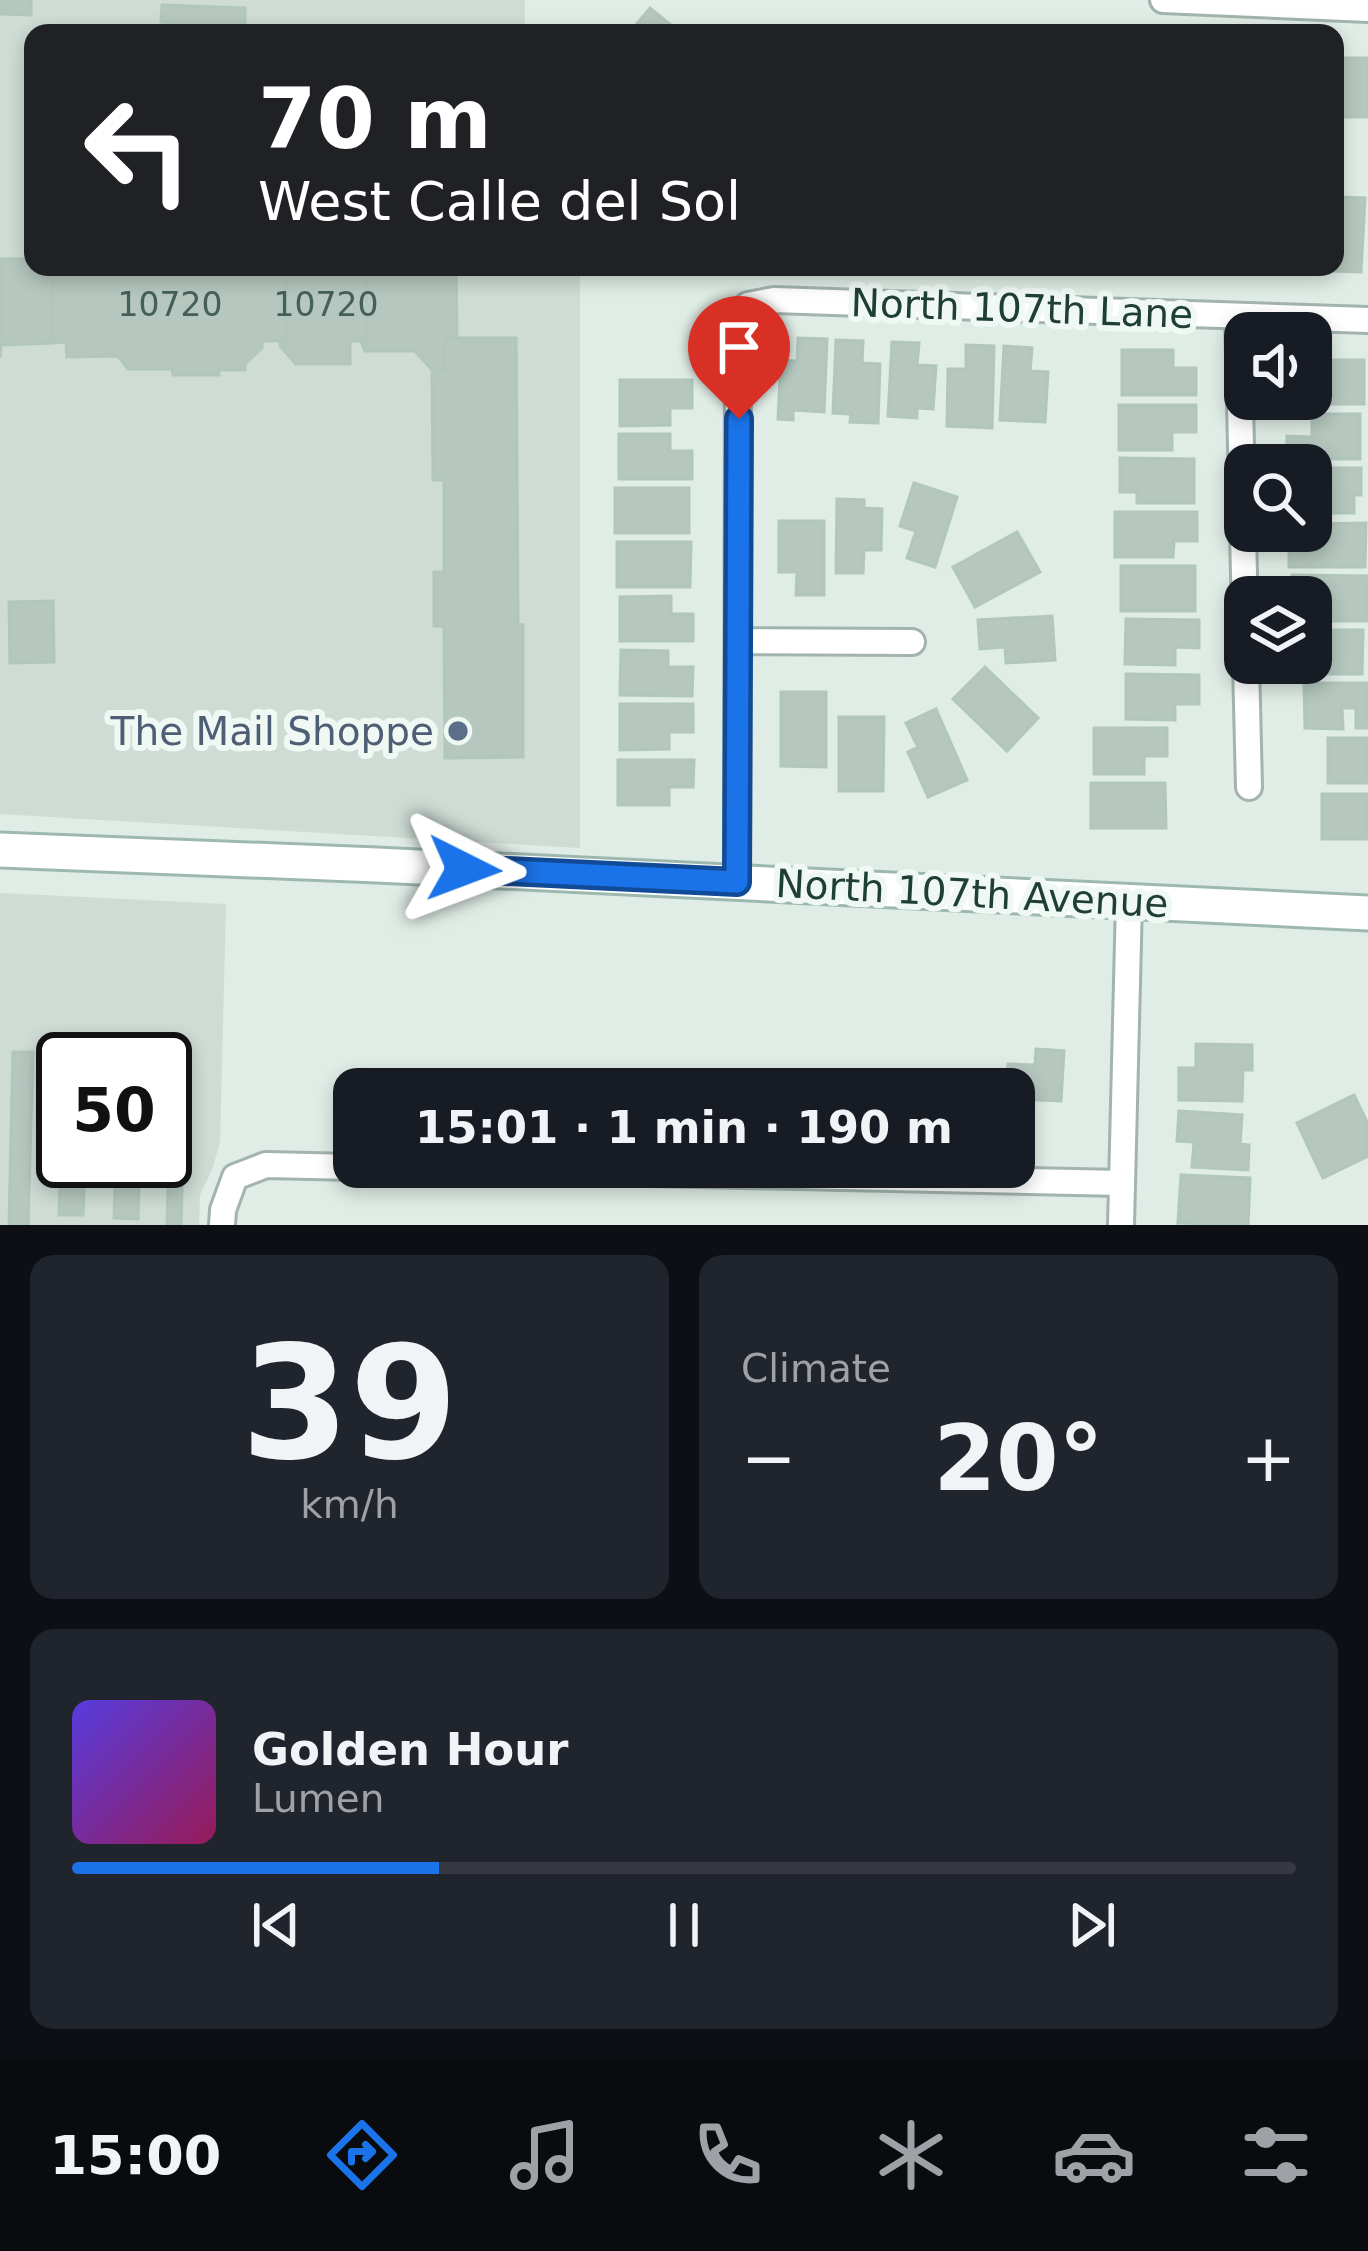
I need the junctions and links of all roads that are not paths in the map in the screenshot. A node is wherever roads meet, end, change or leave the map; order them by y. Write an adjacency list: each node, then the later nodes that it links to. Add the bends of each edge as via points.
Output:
1 (1163, 0): 2 (street)
2 (1281, 3): 3 (street)
3 (1368, 9)
4 (1224, 316): 9 (street, North 107th Lane, via 748,305 738,330)
5 (1332, 319): 6 (street, North 107th Lane)
6 (1368, 320)
7 (1240, 420): 8 (street)
8 (1244, 576)
9 (739, 640): 10 (street); 14 (street)
10 (912, 642)
11 (1247, 684): 12 (street)
12 (1249, 787)
13 (0, 850): 14 (main road, North 107th Avenue)
14 (737, 882): 15 (main road, North 107th Avenue)
15 (1130, 901): 16 (main road, North 107th Avenue); 19 (street)
16 (1368, 913)
17 (333, 1167): 20 (street, via 266,1165 235,1177)
18 (1035, 1181): 19 (street)
19 (1122, 1183): 21 (street)
20 (223, 1225)
21 (1121, 1225)

